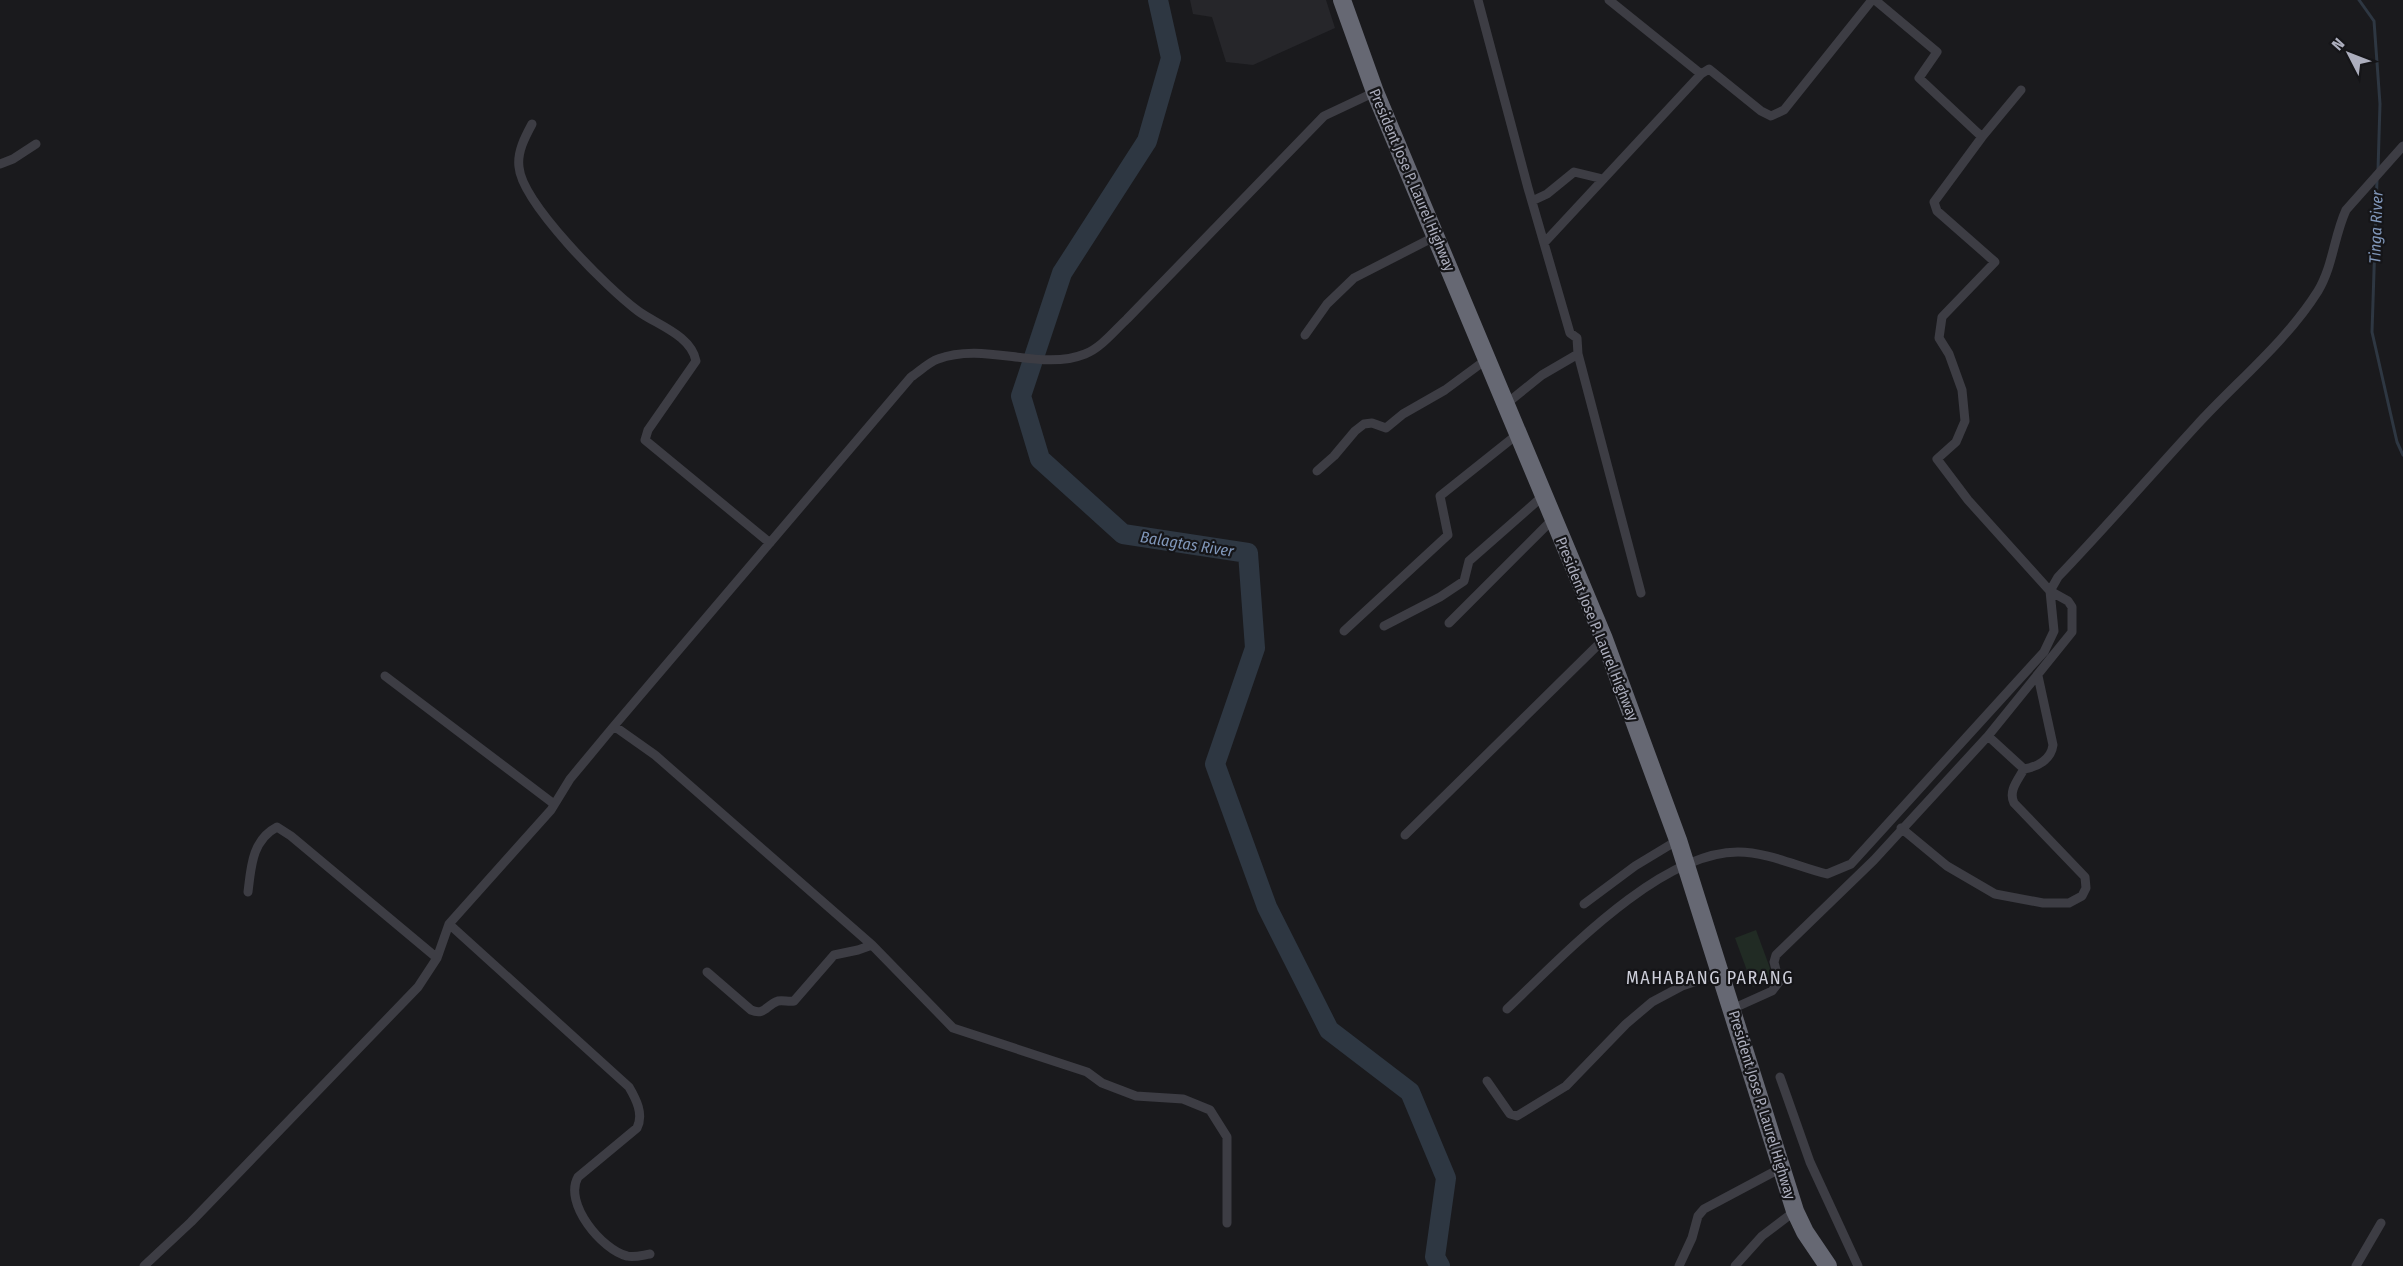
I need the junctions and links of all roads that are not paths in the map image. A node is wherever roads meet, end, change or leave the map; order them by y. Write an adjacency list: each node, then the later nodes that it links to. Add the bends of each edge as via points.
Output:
1 (1342, 0): 7 (highway, President Jose P. Laurel Highway)
2 (1478, 0): 14 (street)
3 (1609, 0): 5 (street)
4 (1874, 0): 5 (street, via 1784,110 1771,116 1709,69); 9 (street, via 1937,52 1919,78)
5 (1701, 74): 13 (street)
6 (2020, 90): 9 (street)
7 (1375, 92): 15 (highway, President Jose P. Laurel Highway); 25 (street, via 1324,116 1127,319 1085,354 1047,360 986,352 955,354 936,359 911,377)
8 (532, 124): 25 (street, via 522,143 518,167 526,191 579,256 638,311 667,328 695,354 696,361 645,440)
9 (1982, 137): 26 (street, via 1935,202 1937,211 1995,261 1942,317 1940,339 1962,390 1965,421 1956,442 1937,459 1968,500)
10 (36, 144): 12 (street)
11 (2403, 146): 26 (street, via 2353,200 2340,222 2318,291 2291,327 2058,577)
12 (0, 164)
13 (1603, 179): 14 (street, via 1574,172 1548,194); 16 (street)
14 (1532, 201): 16 (street)
15 (1436, 236): 17 (street, via 1354,278 1327,304); 19 (highway, President Jose P. Laurel Highway)
16 (1544, 243): 18 (street, via 1570,333 1577,338)
17 (1305, 335)
18 (1578, 354): 20 (street, via 1542,375); 27 (street)
19 (1488, 359): 20 (highway, President Jose P. Laurel Highway); 22 (street, via 1386,428 1364,424)
20 (1506, 404): 21 (highway, President Jose P. Laurel Highway)
21 (1519, 433): 23 (highway, President Jose P. Laurel Highway); 30 (street, via 1440,496 1448,535)
22 (1317, 471)
23 (1544, 496): 24 (highway, President Jose P. Laurel Highway); 29 (street, via 1469,561 1464,581)
24 (1553, 519): 28 (street); 31 (highway, President Jose P. Laurel Highway)
25 (770, 543): 34 (street)
26 (2050, 591): 33 (street, via 2062,596 2072,608 2072,632); 41 (street, via 2054,631 2044,652 1851,864 1827,874 1757,853 1737,852)
27 (1641, 593)
28 (1449, 623)
29 (1384, 626)
30 (1344, 631)
31 (1604, 639): 39 (street); 40 (highway, President Jose P. Laurel Highway)
32 (385, 676): 37 (street)
33 (2038, 676): 35 (street); 36 (street, via 2053,746 2052,752 2035,768)
34 (614, 726): 37 (street); 45 (street, via 655,755)
35 (1988, 736): 36 (street); 38 (street)
36 (2024, 769): 38 (street, via 2011,797 2085,877 2086,888 2076,900 2043,903 1995,894 1947,866)
37 (554, 804): 44 (street)
38 (1902, 828): 50 (street, via 1776,955 1777,986)
39 (1405, 835)
40 (1678, 840): 41 (highway, President Jose P. Laurel Highway); 43 (street)
41 (1686, 866): 48 (highway, President Jose P. Laurel Highway); 49 (street, via 1661,876 1607,916)
42 (248, 892): 46 (street, via 253,855 261,840 277,827)
43 (1584, 904)
44 (449, 924): 46 (street); 57 (street, via 629,1087 639,1108 637,1128 578,1177 574,1183 576,1203 587,1224 621,1254)
45 (872, 945): 47 (street, via 834,955 794,1001 781,1000 757,1013); 55 (street, via 953,1028 1087,1072 1102,1083 1136,1096 1183,1099 1210,1110 1227,1137)
46 (437, 958): 58 (street, via 418,987)
47 (707, 972)
48 (1721, 973): 50 (highway, President Jose P. Laurel Highway); 52 (street, via 1682,986 1652,1002 1566,1086 1517,1116 1510,1114)
49 (1507, 1009)
50 (1732, 1009): 53 (highway, President Jose P. Laurel Highway)
51 (1780, 1077): 62 (street, via 1810,1162)
52 (1487, 1081)
53 (1782, 1168): 54 (highway, President Jose P. Laurel Highway); 59 (street, via 1704,1209)
54 (1795, 1211): 60 (street, via 1762,1236); 61 (highway, President Jose P. Laurel Highway)
55 (1227, 1223)
56 (2381, 1223): 63 (street)
57 (650, 1254)
58 (144, 1266)
59 (1679, 1266)
60 (1735, 1266)
61 (1828, 1266)
62 (1858, 1266)
63 (2356, 1266)

